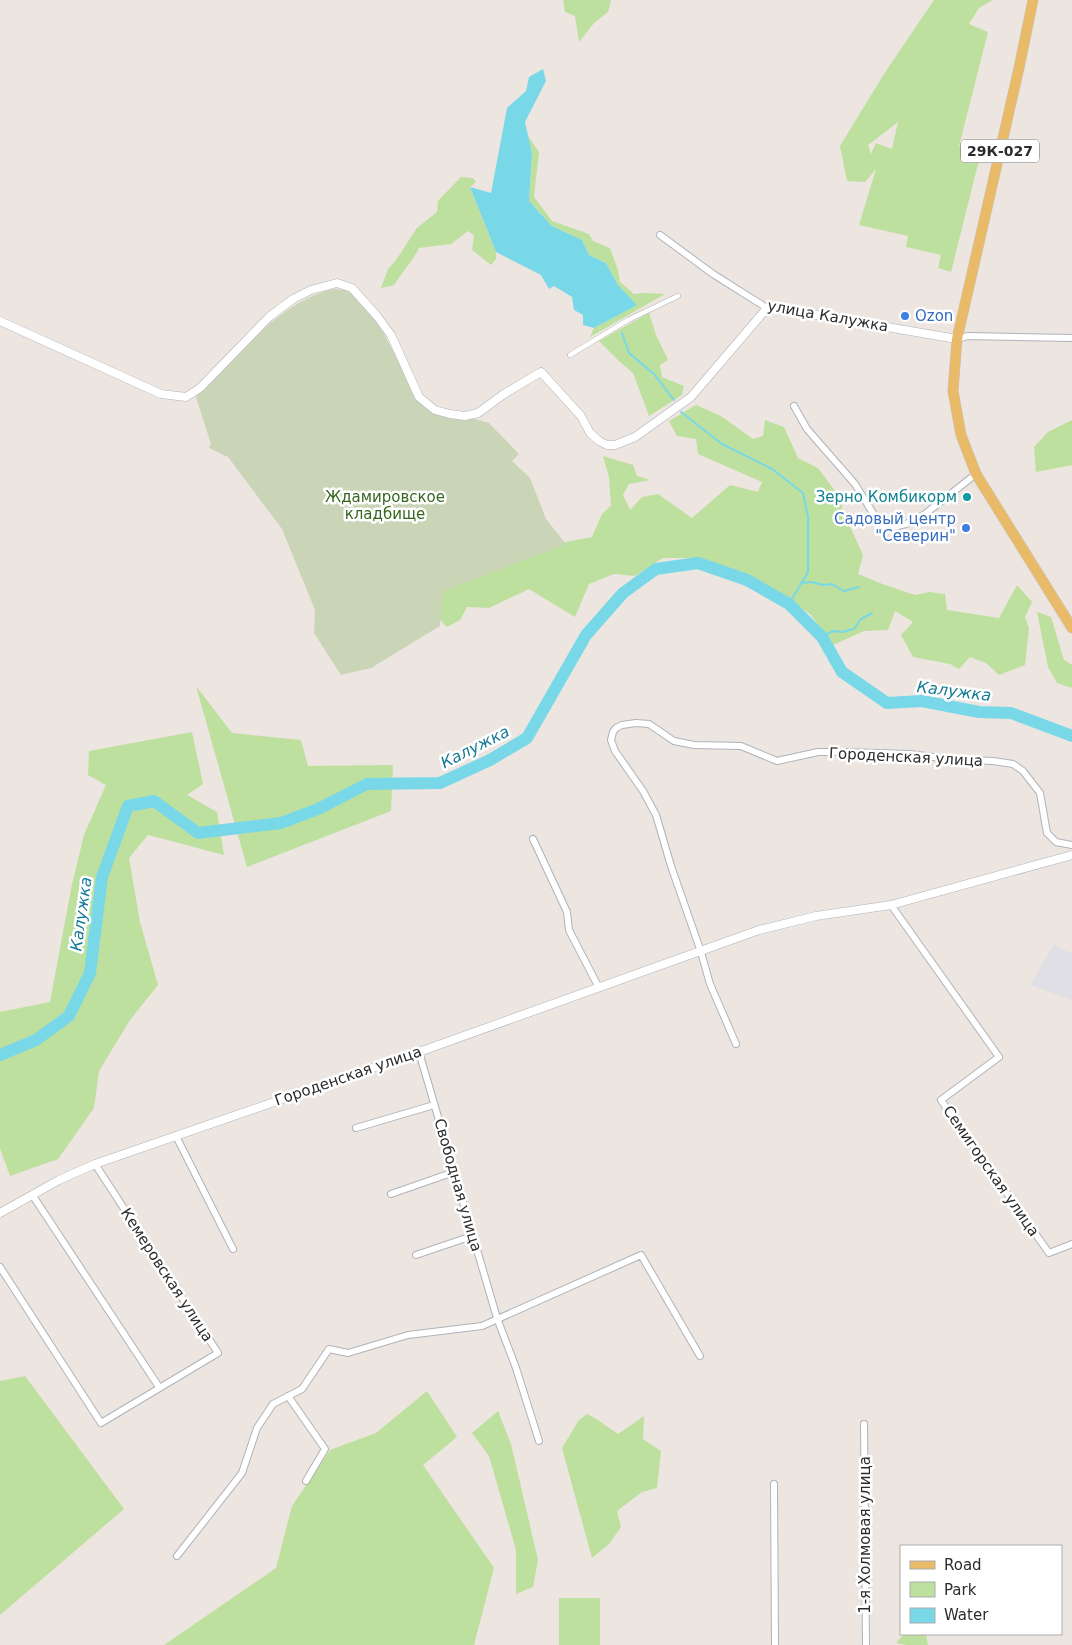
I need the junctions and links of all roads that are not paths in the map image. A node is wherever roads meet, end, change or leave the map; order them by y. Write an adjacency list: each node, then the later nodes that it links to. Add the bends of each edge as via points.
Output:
1 (1033, 0): 7 (main road, 29К-027)
2 (660, 235): 4 (street, улица Калужка)
3 (678, 296): 8 (street, via 628,320)
4 (767, 308): 5 (street, via 691,397 615,446 599,441 590,433 581,416 541,372 478,413 465,416 436,410 419,397 391,335 377,316 352,288 337,283 311,290 269,317 200,388 186,397 161,394); 7 (street, улица Калужка)
5 (0, 320)
6 (1072, 338): 7 (street, via 968,336)
7 (957, 339): 10 (main road, via 953,391 961,435)
8 (570, 355)
9 (794, 406): 10 (street, via 807,428 856,484 879,523 889,528 925,514)
10 (976, 474): 11 (main road)
11 (1072, 628)
12 (533, 839): 17 (street, via 567,912 568,930)
13 (1072, 845): 16 (street, Городенская улица, via 1056,842 1047,833 1040,794 1023,771 1013,764 910,754 827,752 777,761 742,746 694,745 674,741 649,724 622,725 612,732 610,740 656,815)
14 (1072, 855): 15 (street, Городенская улица)
15 (891, 905): 16 (street, Городенская улица, via 816,916 759,930); 29 (street, Семигорская улица, via 1000,1057 941,1100 1049,1253)
16 (701, 952): 17 (street, Городенская улица); 18 (street, Городенская улица, via 710,984)
17 (599, 988): 19 (street, Городенская улица)
18 (736, 1044)
19 (419, 1052): 20 (street, Свободная улица); 22 (street, Городенская улица)
20 (434, 1104): 21 (street); 24 (street, Свободная улица)
21 (356, 1128)
22 (176, 1136): 23 (street, Городенская улица); 30 (street)
23 (95, 1164): 26 (street, Городенская улица); 35 (street, Кемеровская улица, via 218,1354)
24 (454, 1172): 25 (street); 28 (street, Свободная улица)
25 (391, 1194)
26 (33, 1196): 27 (street, Городенская улица); 35 (street)
27 (0, 1213)
28 (472, 1236): 31 (street); 33 (street, Свободная улица)
29 (1072, 1244)
30 (233, 1248)
31 (416, 1255)
32 (0, 1267): 35 (street, Кемеровская улица, via 101,1423)
33 (497, 1318): 34 (street, via 641,1255); 36 (street, via 482,1326 408,1335 348,1352 328,1349 302,1389); 38 (street, Свободная улица)
34 (700, 1356)
35 (159, 1387)
36 (288, 1396): 39 (street, via 325,1449); 41 (street, via 273,1404 257,1428 242,1472)
37 (864, 1424): 43 (street, 1-я Холмовая улица)
38 (539, 1441)
39 (306, 1481)
40 (774, 1484): 42 (street)
41 (177, 1556)
42 (775, 1645)
43 (866, 1645)

